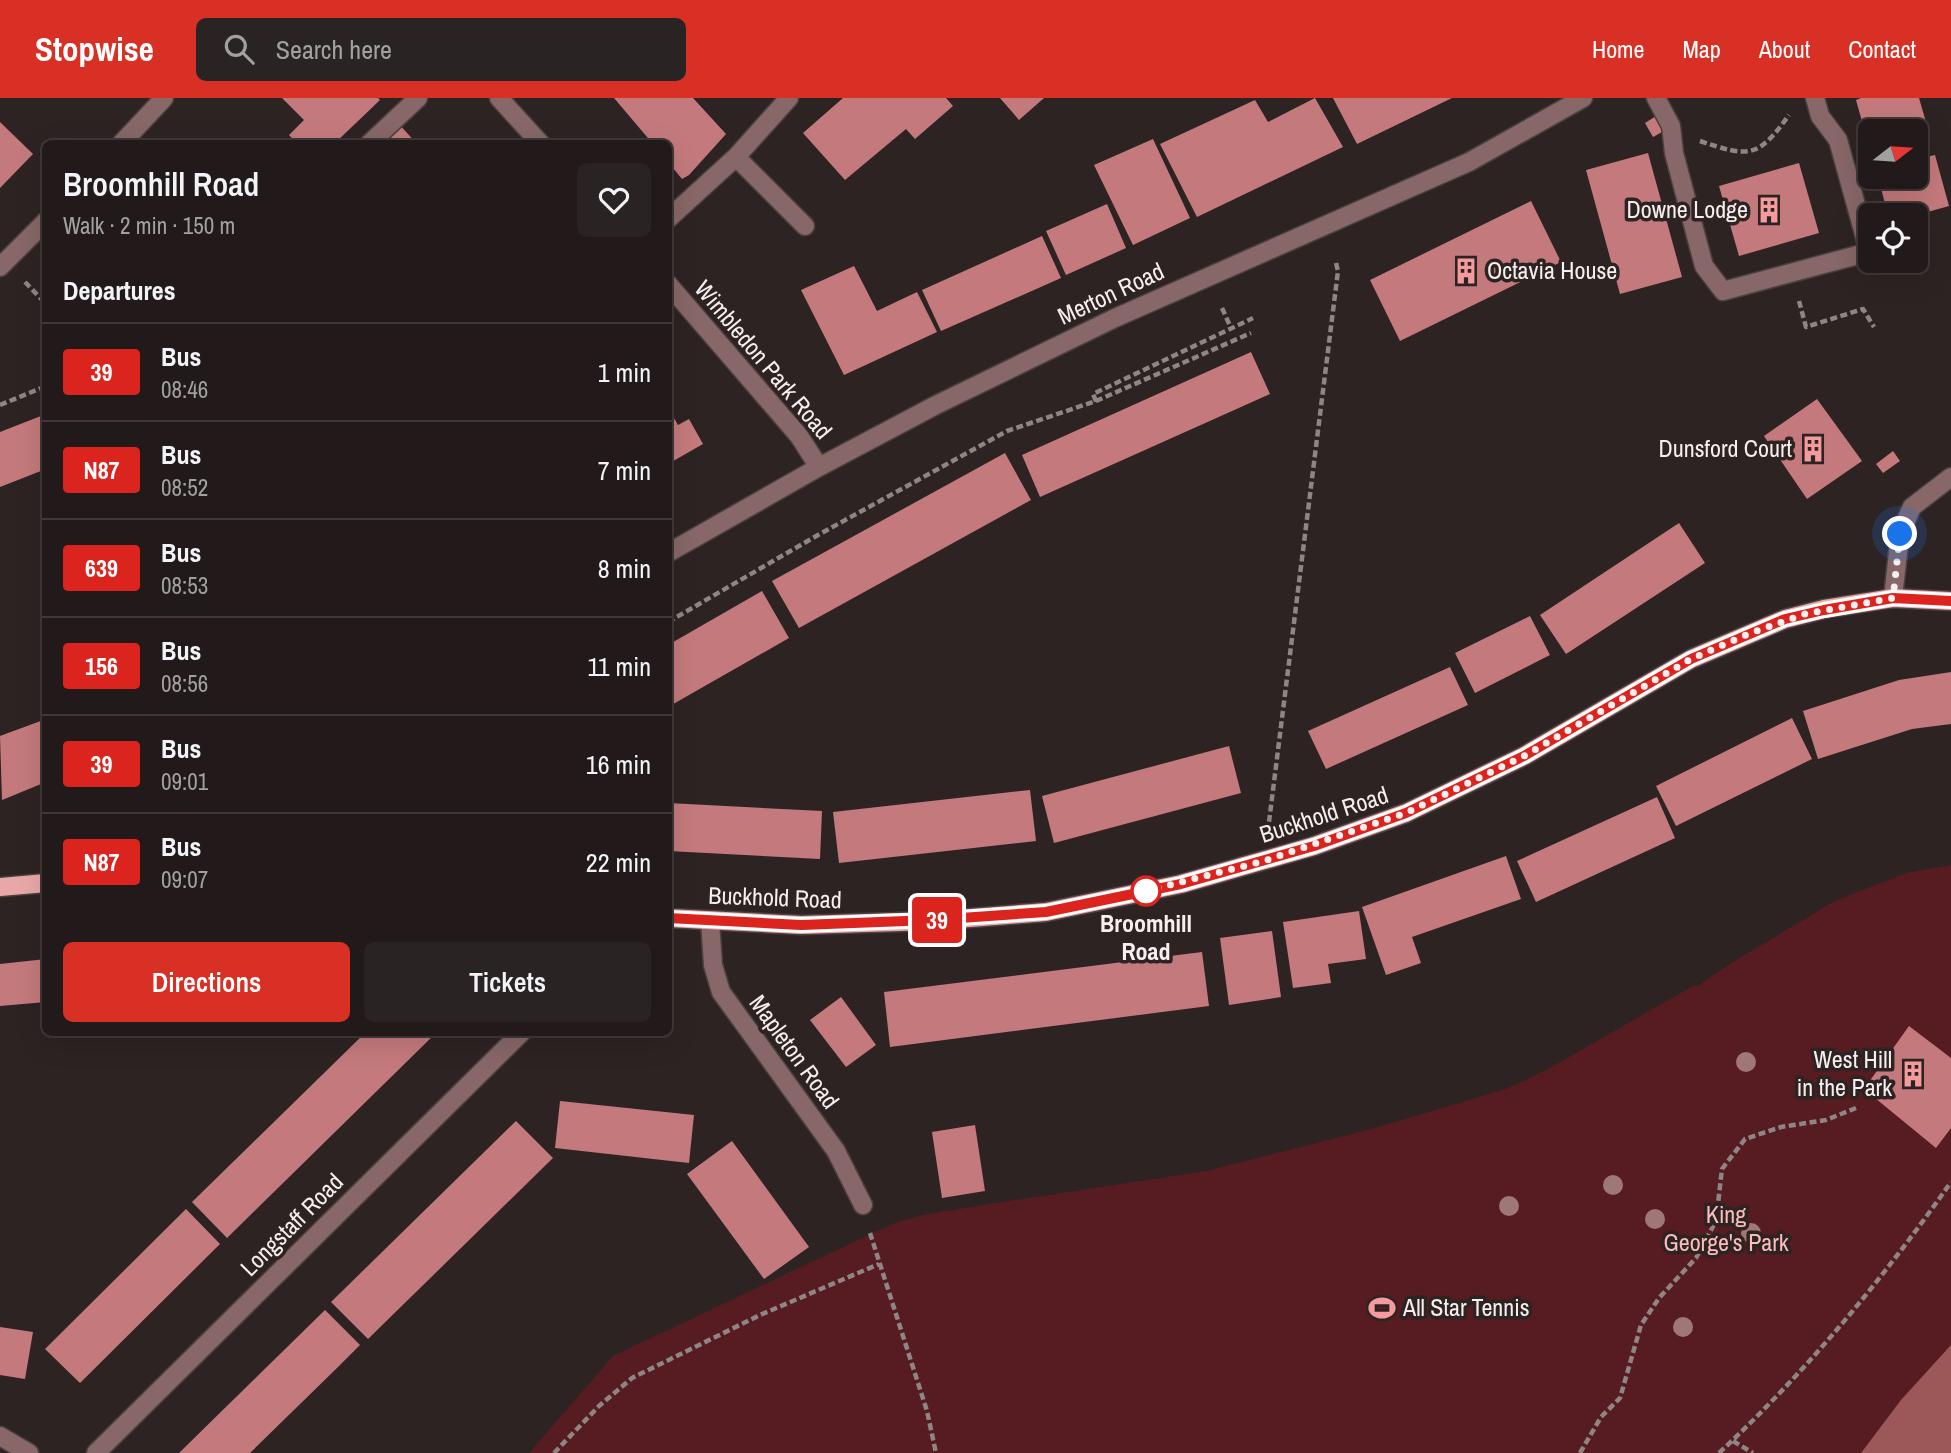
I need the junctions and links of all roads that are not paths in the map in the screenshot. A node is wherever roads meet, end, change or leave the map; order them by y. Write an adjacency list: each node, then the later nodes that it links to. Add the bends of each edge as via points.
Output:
1 (164, 98): 8 (street)
2 (418, 98): 9 (street)
3 (499, 98): 10 (street)
4 (789, 98): 11 (street)
5 (1583, 98): 17 (street, Merton Road, via 1469,162 1115,318)
6 (1656, 98): 7 (street, via 1671,125 1704,266 1723,291 1869,252 1838,140 1820,116)
7 (1815, 98)
8 (125, 140)
9 (373, 140)
10 (537, 140)
11 (736, 158): 12 (street); 14 (street)
12 (672, 215)
13 (42, 225): 15 (street)
14 (805, 226)
15 (0, 267)
16 (672, 289): 17 (street, Wimbledon Park Road, via 799,436)
17 (819, 467): 19 (street, Merton Road)
18 (1951, 477): 20 (street, via 1912,507 1900,534)
19 (672, 551)
20 (1893, 598): 21 (main road, Buckhold Road); 25 (main road, Buckhold Road, via 1785,619 1691,659 1524,756 1406,813 1314,846 1181,884 1033,913 864,924)
21 (1951, 601)
22 (42, 883): 23 (main road)
23 (0, 887)
24 (672, 918): 25 (main road, Buckhold Road)
25 (710, 921): 27 (street, Mapleton Road, via 713,965 721,992 836,1151)
26 (518, 1036): 30 (street, Longstaff Road)
27 (863, 1205)
28 (0, 1436): 29 (street)
29 (29, 1453)
30 (96, 1453)

